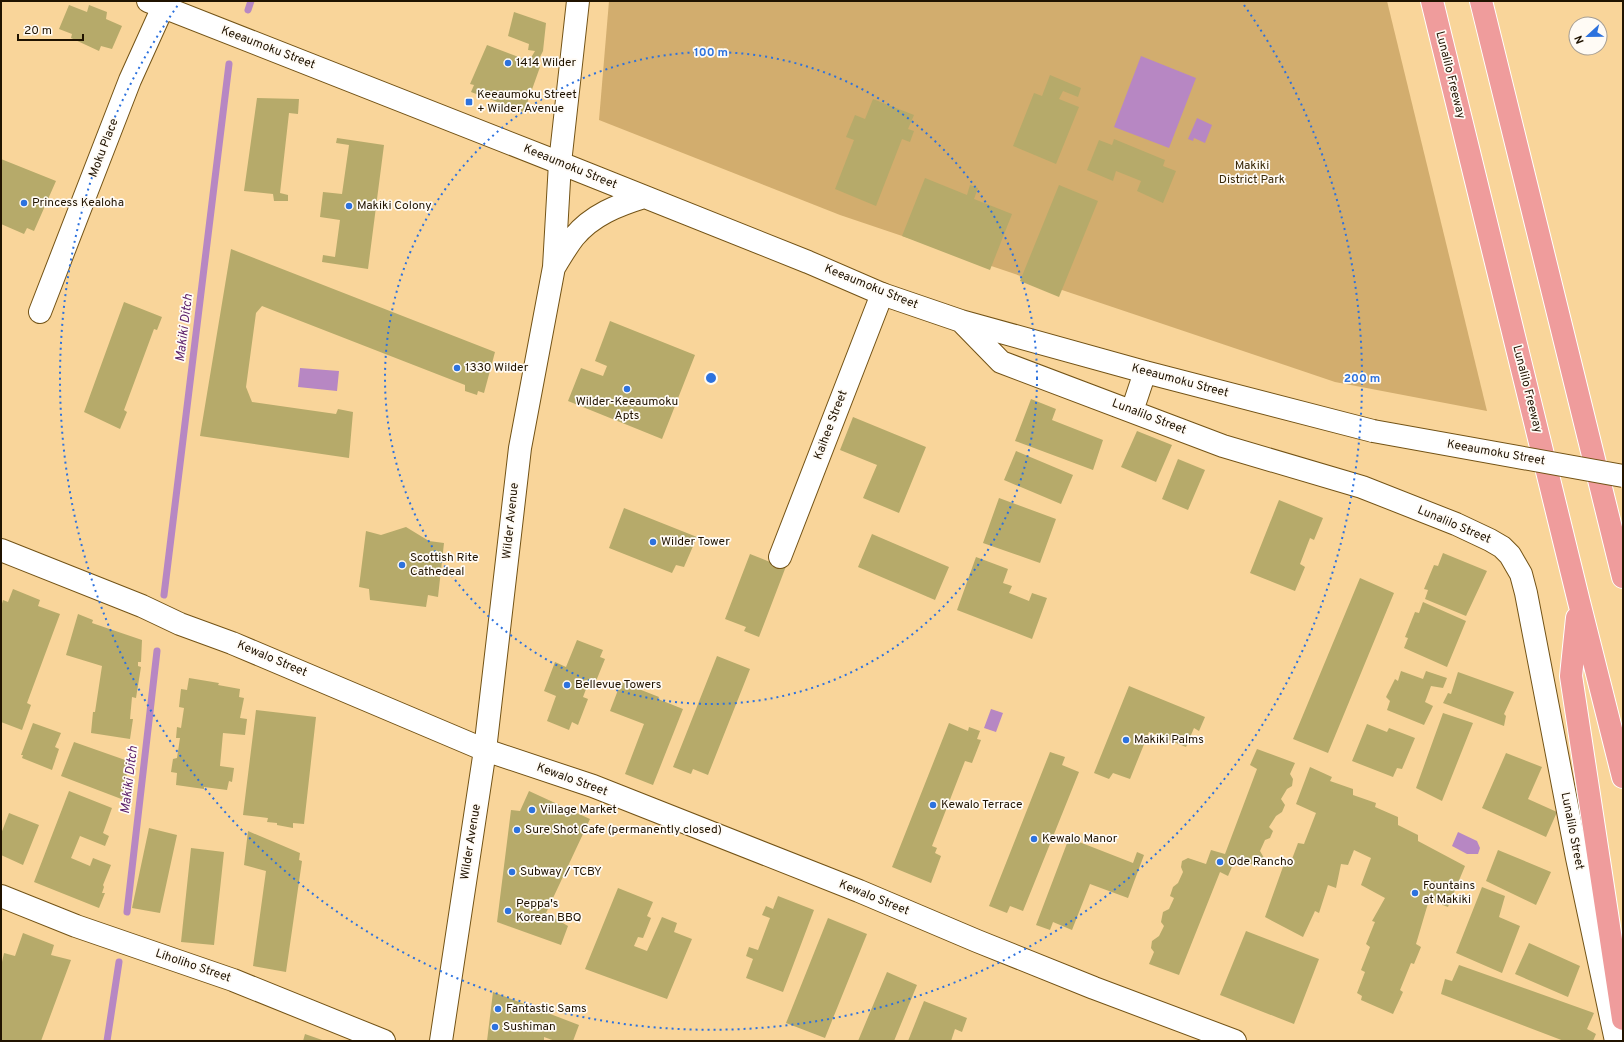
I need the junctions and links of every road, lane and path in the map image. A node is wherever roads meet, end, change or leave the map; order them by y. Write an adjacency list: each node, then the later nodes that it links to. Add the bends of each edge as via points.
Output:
1 (578, 1): 5 (main road, Wilder Avenue)
2 (1432, 1): 19 (highway, Lunalilo Freeway)
3 (1481, 1): 14 (highway)
4 (156, 4): 5 (main road, Keeaumoku Street); 9 (main road, Moku Place, via 130,80)
5 (560, 164): 6 (main road, Keeaumoku Street); 7 (main road, Wilder Avenue)
6 (644, 197): 7 (main road, via 620,204 589,222 574,236); 8 (main road, Keeaumoku Street)
7 (554, 267): 20 (main road, Wilder Avenue, via 520,448)
8 (882, 294): 10 (main road, Keeaumoku Street); 16 (main road, Kaihee Street)
9 (40, 312)
10 (961, 321): 11 (main road, Keeaumoku Street); 12 (main road, Lunalilo Street, via 1001,362)
11 (1145, 372): 12 (main road); 13 (main road, Keeaumoku Street, bridge, via 1373,431)
12 (1132, 411): 27 (main road, Lunalilo Street, via 1223,446 1362,487 1456,524 1490,540 1510,555 1521,574 1526,593 1577,858)
13 (1623, 476)
14 (1612, 531): 17 (highway); 18 (highway)
15 (1, 550): 20 (main road, Kewalo Street, via 232,643)
16 (780, 556)
17 (1623, 564)
18 (1623, 577)
19 (1578, 602): 21 (highway, Lunalilo Freeway); 23 (highway, via 1571,676)
20 (486, 750): 25 (main road, Wilder Avenue); 26 (main road, Kewalo Street, via 593,786 1080,982)
21 (1623, 777)
22 (1, 896): 24 (main road, Liholiho Street, via 76,926 233,980)
23 (1623, 1019)
24 (384, 1041)
25 (441, 1041)
26 (1235, 1041)
27 (1616, 1041)

